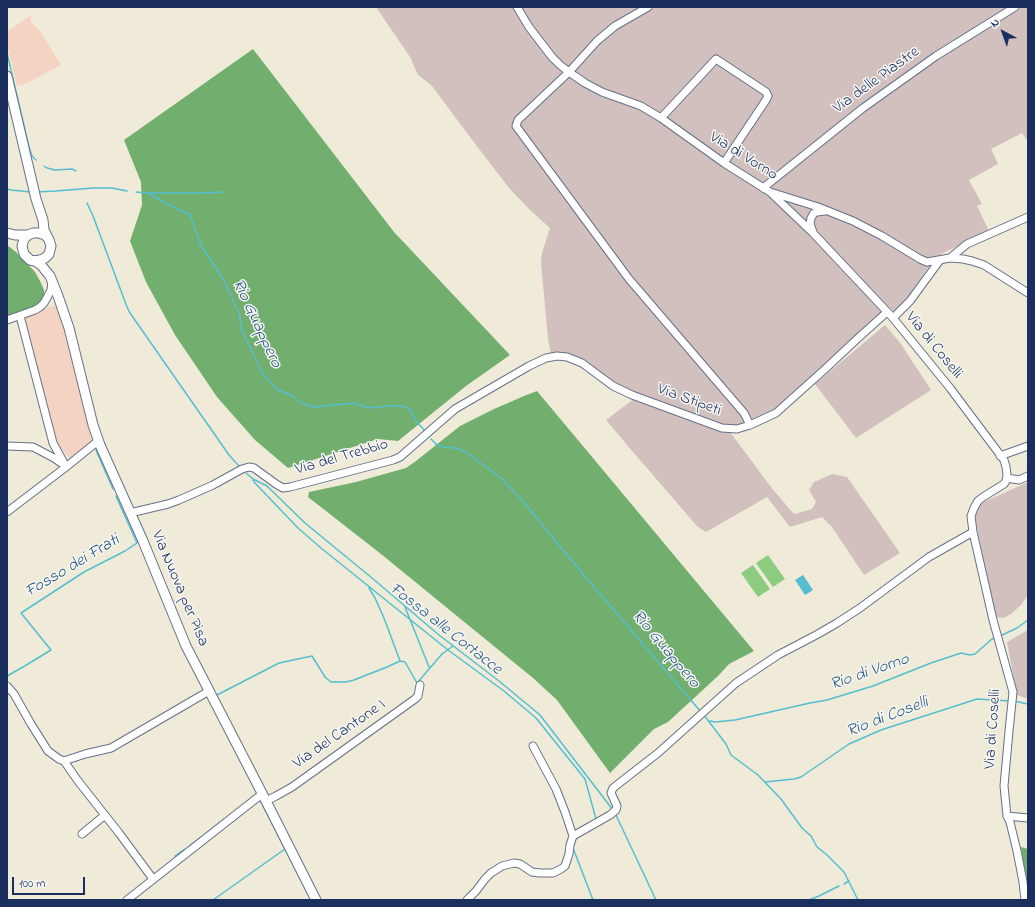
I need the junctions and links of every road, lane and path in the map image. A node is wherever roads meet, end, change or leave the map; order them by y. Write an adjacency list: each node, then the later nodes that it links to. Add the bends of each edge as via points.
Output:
1 (517, 7): 4 (street, Via di Vorno, via 552,57)
2 (648, 7): 4 (street, via 606,33)
3 (1015, 7): 8 (street, Via delle Piastre, via 936,56 863,108)
4 (569, 72): 6 (street, Via di Vorno, via 602,92 641,106); 28 (street, via 518,120 517,129 629,279 744,413)
5 (7, 76): 10 (main road)
6 (660, 118): 7 (street, Via di Vorno); 7 (street, via 716,59 766,92 766,100)
7 (724, 163): 8 (street, Via di Vorno)
8 (766, 190): 9 (street, Via di Vorno); 12 (street, Via di Coselli)
9 (825, 211): 12 (street, via 817,212 811,218); 19 (street, Via di Vorno, via 882,236 920,260)
10 (40, 213): 14 (main road, via 40,219); 15 (main road)
11 (1028, 217): 18 (street, via 967,244)
12 (813, 233): 23 (street, Via di Coselli)
13 (7, 234): 14 (main road); 16 (main road)
14 (30, 234): 15 (main road, via 39,232); 16 (main road, via 24,239)
15 (48, 238): 17 (main road, via 51,246)
16 (22, 246): 20 (main road, via 26,257)
17 (48, 254): 20 (main road, via 43,259); 21 (main road)
18 (950, 258): 19 (street, Via di Vorno); 22 (street, Via di Vorno, via 972,261 984,266)
19 (940, 260): 25 (street, via 913,297)
20 (35, 261): 21 (main road)
21 (51, 279): 24 (street, via 51,290 44,303 36,310); 29 (main road, Via Nuova per Pisa, via 65,314)
22 (1028, 293)
23 (888, 312): 25 (street, Via di Coselli); 28 (street, Via Stipeti, via 776,413)
24 (20, 316): 26 (street); 33 (street, via 53,443)
25 (893, 318): 32 (street, Via di Coselli, via 950,388)
26 (7, 320)
27 (546, 358): 28 (street, Via Stipeti, via 567,357 632,395 722,428); 37 (street, Via del Trebbio, via 455,409 400,457 393,460 290,488 283,488 249,467 179,500)
28 (750, 425)
29 (98, 440): 33 (street); 37 (main road, Via Nuova per Pisa)
30 (7, 446): 33 (street, via 33,447)
31 (1028, 446): 32 (street)
32 (1000, 456): 35 (street, Via di Coselli, via 1006,467)
33 (66, 467): 36 (street)
34 (1028, 476): 35 (street, via 1019,480)
35 (1007, 478): 38 (street, Via di Coselli, via 1004,484 975,504 971,516)
36 (7, 512)
37 (130, 513): 41 (main road, Via Nuova per Pisa, via 186,646)
38 (973, 532): 46 (street, Via di Coselli, via 1013,692 1004,786); 49 (street, via 930,557 860,608 778,655 736,683 658,753 613,788 611,793 617,806 615,811)
39 (420, 685): 44 (street, Via del Cantone I, via 415,699 292,787 276,796)
40 (7, 686): 43 (street, via 48,751)
41 (209, 691): 43 (street, via 111,748); 44 (main road, Via Nuova per Pisa)
42 (533, 746): 49 (street, via 556,789)
43 (64, 761): 45 (street)
44 (264, 797): 50 (street, Via del Cantone I); 52 (main road, Via Nuova per Pisa)
45 (105, 815): 48 (street); 50 (street)
46 (1007, 816): 47 (street); 54 (street, Via di Coselli, via 1017,851)
47 (1028, 818)
48 (82, 834)
49 (573, 836): 53 (street, via 565,866 561,870 540,873 532,872 520,864 502,866 491,873)
50 (153, 879): 51 (street, Via del Cantone I)
51 (127, 900)
52 (316, 900)
53 (467, 900)
54 (1025, 900)

